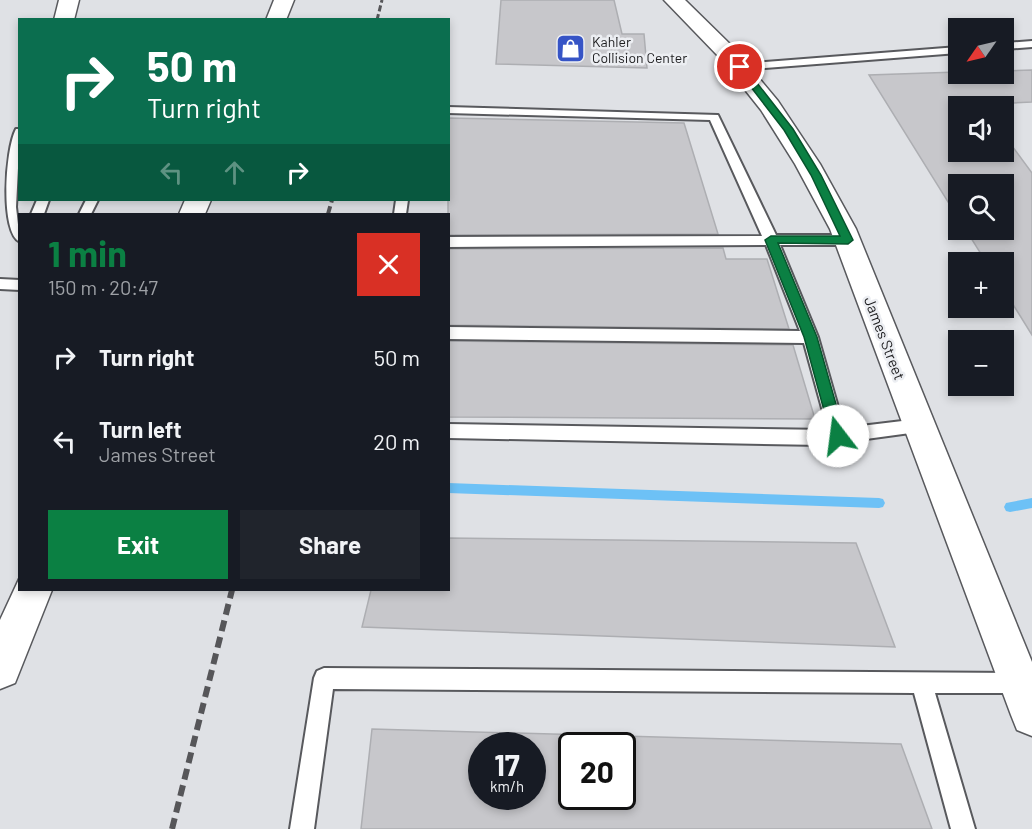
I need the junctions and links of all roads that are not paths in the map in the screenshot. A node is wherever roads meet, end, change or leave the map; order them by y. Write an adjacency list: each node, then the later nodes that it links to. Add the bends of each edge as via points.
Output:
1 (69, 0): 4 (street)
2 (284, 0): 5 (street)
3 (674, 0): 9 (street, James Street)
4 (64, 18)
5 (277, 18)
6 (1032, 44): 7 (lane)
7 (1014, 45)
8 (948, 51): 9 (lane)
9 (740, 67): 14 (street, James Street, via 788,129)
10 (450, 110): 13 (lane, via 714,117)
11 (18, 141): 12 (lane, via 6,194 8,229)
12 (18, 237)
13 (771, 240): 14 (lane); 15 (lane); 19 (lane)
14 (848, 240): 20 (street, James Street)
15 (450, 242)
16 (0, 284): 17 (lane)
17 (18, 285)
18 (450, 333): 19 (lane)
19 (810, 337): 22 (lane)
20 (919, 426): 22 (lane); 26 (street, James Street)
21 (450, 431): 22 (lane)
22 (838, 436)
23 (33, 591): 24 (street)
24 (0, 668)
25 (922, 683): 26 (lane); 28 (lane, via 324,678); 29 (lane)
26 (1019, 683): 27 (street, James Street)
27 (1032, 715)
28 (302, 829)
29 (963, 829)

